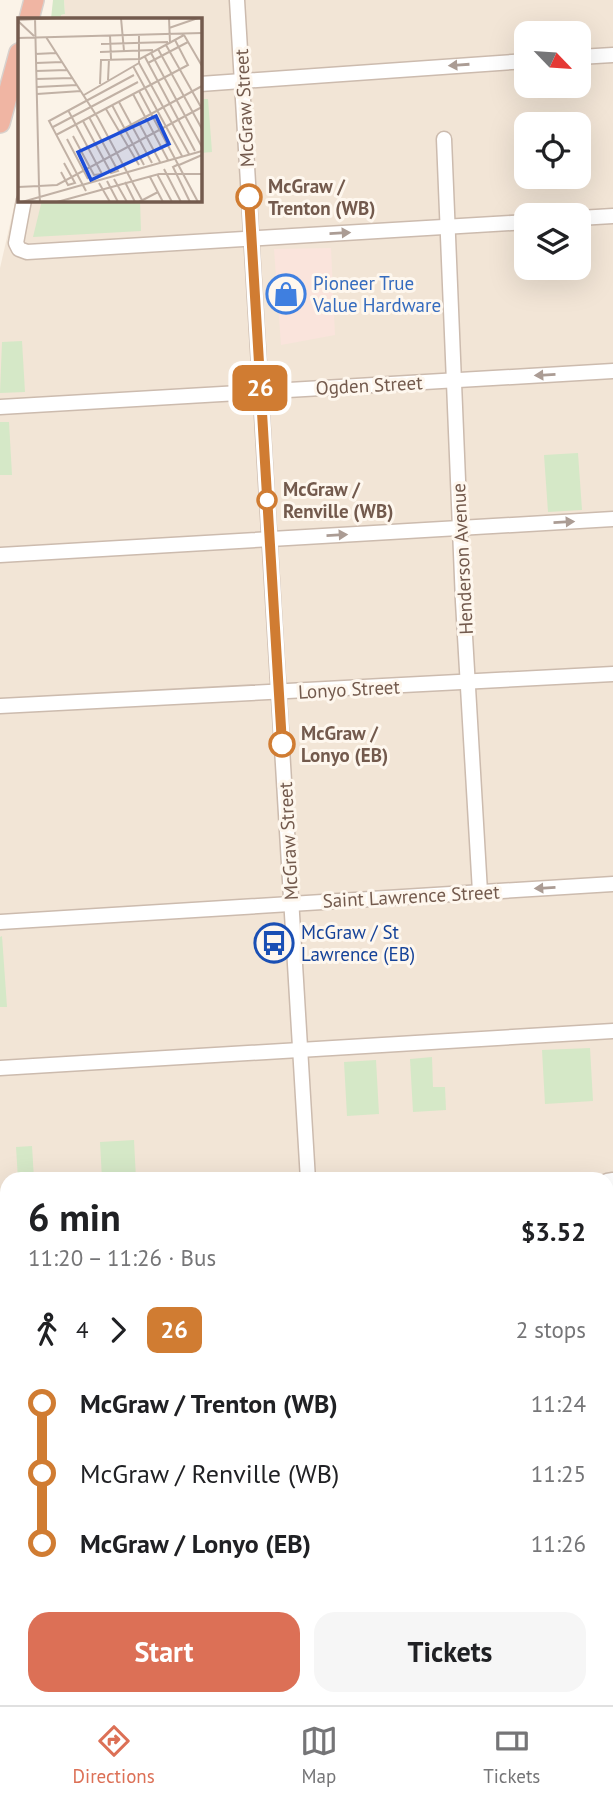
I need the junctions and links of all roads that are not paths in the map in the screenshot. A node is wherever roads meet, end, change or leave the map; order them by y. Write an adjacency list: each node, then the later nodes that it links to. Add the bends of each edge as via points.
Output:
1 (34, 0): 3 (highway)
2 (237, 0): 8 (street, McGraw Street)
3 (29, 18)
4 (613, 55): 5 (street)
5 (592, 56)
6 (18, 57): 10 (highway)
7 (514, 62): 8 (street, one-way to 8)
8 (242, 81): 9 (street); 17 (street, McGraw Street)
9 (201, 84)
10 (0, 123)
11 (444, 139): 16 (street, Henderson Avenue)
12 (24, 201): 17 (street, via 16,238 18,248 27,252)
13 (613, 216): 14 (street)
14 (591, 217)
15 (514, 223): 16 (street)
16 (447, 226): 17 (street, one-way to 16); 19 (street, Henderson Avenue)
17 (252, 238): 20 (street, McGraw Street)
18 (613, 371): 19 (street, Ogden Street, one-way to 19)
19 (454, 380): 20 (street, Ogden Street); 23 (street, Henderson Avenue)
20 (261, 392): 21 (street, Ogden Street); 24 (street, McGraw Street)
21 (0, 407)
22 (613, 519): 23 (street, one-way to 22)
23 (460, 528): 24 (street, one-way to 23); 27 (street, Henderson Avenue)
24 (269, 539): 25 (street); 28 (street, McGraw Street)
25 (0, 555)
26 (613, 674): 27 (street, Lonyo Street)
27 (467, 682): 28 (street, Lonyo Street); 31 (street, Henderson Avenue)
28 (279, 693): 29 (street, Lonyo Street); 32 (street, McGraw Street)
29 (0, 706)
30 (613, 884): 31 (street, Saint Lawrence Street, one-way to 31)
31 (480, 892): 32 (street, Saint Lawrence Street)
32 (292, 903): 33 (street, Saint Lawrence Street); 35 (street, McGraw Street)
33 (0, 922)
34 (613, 1031): 35 (street)
35 (300, 1050): 36 (street); 37 (street, McGraw Street)
36 (0, 1068)
37 (308, 1172)

